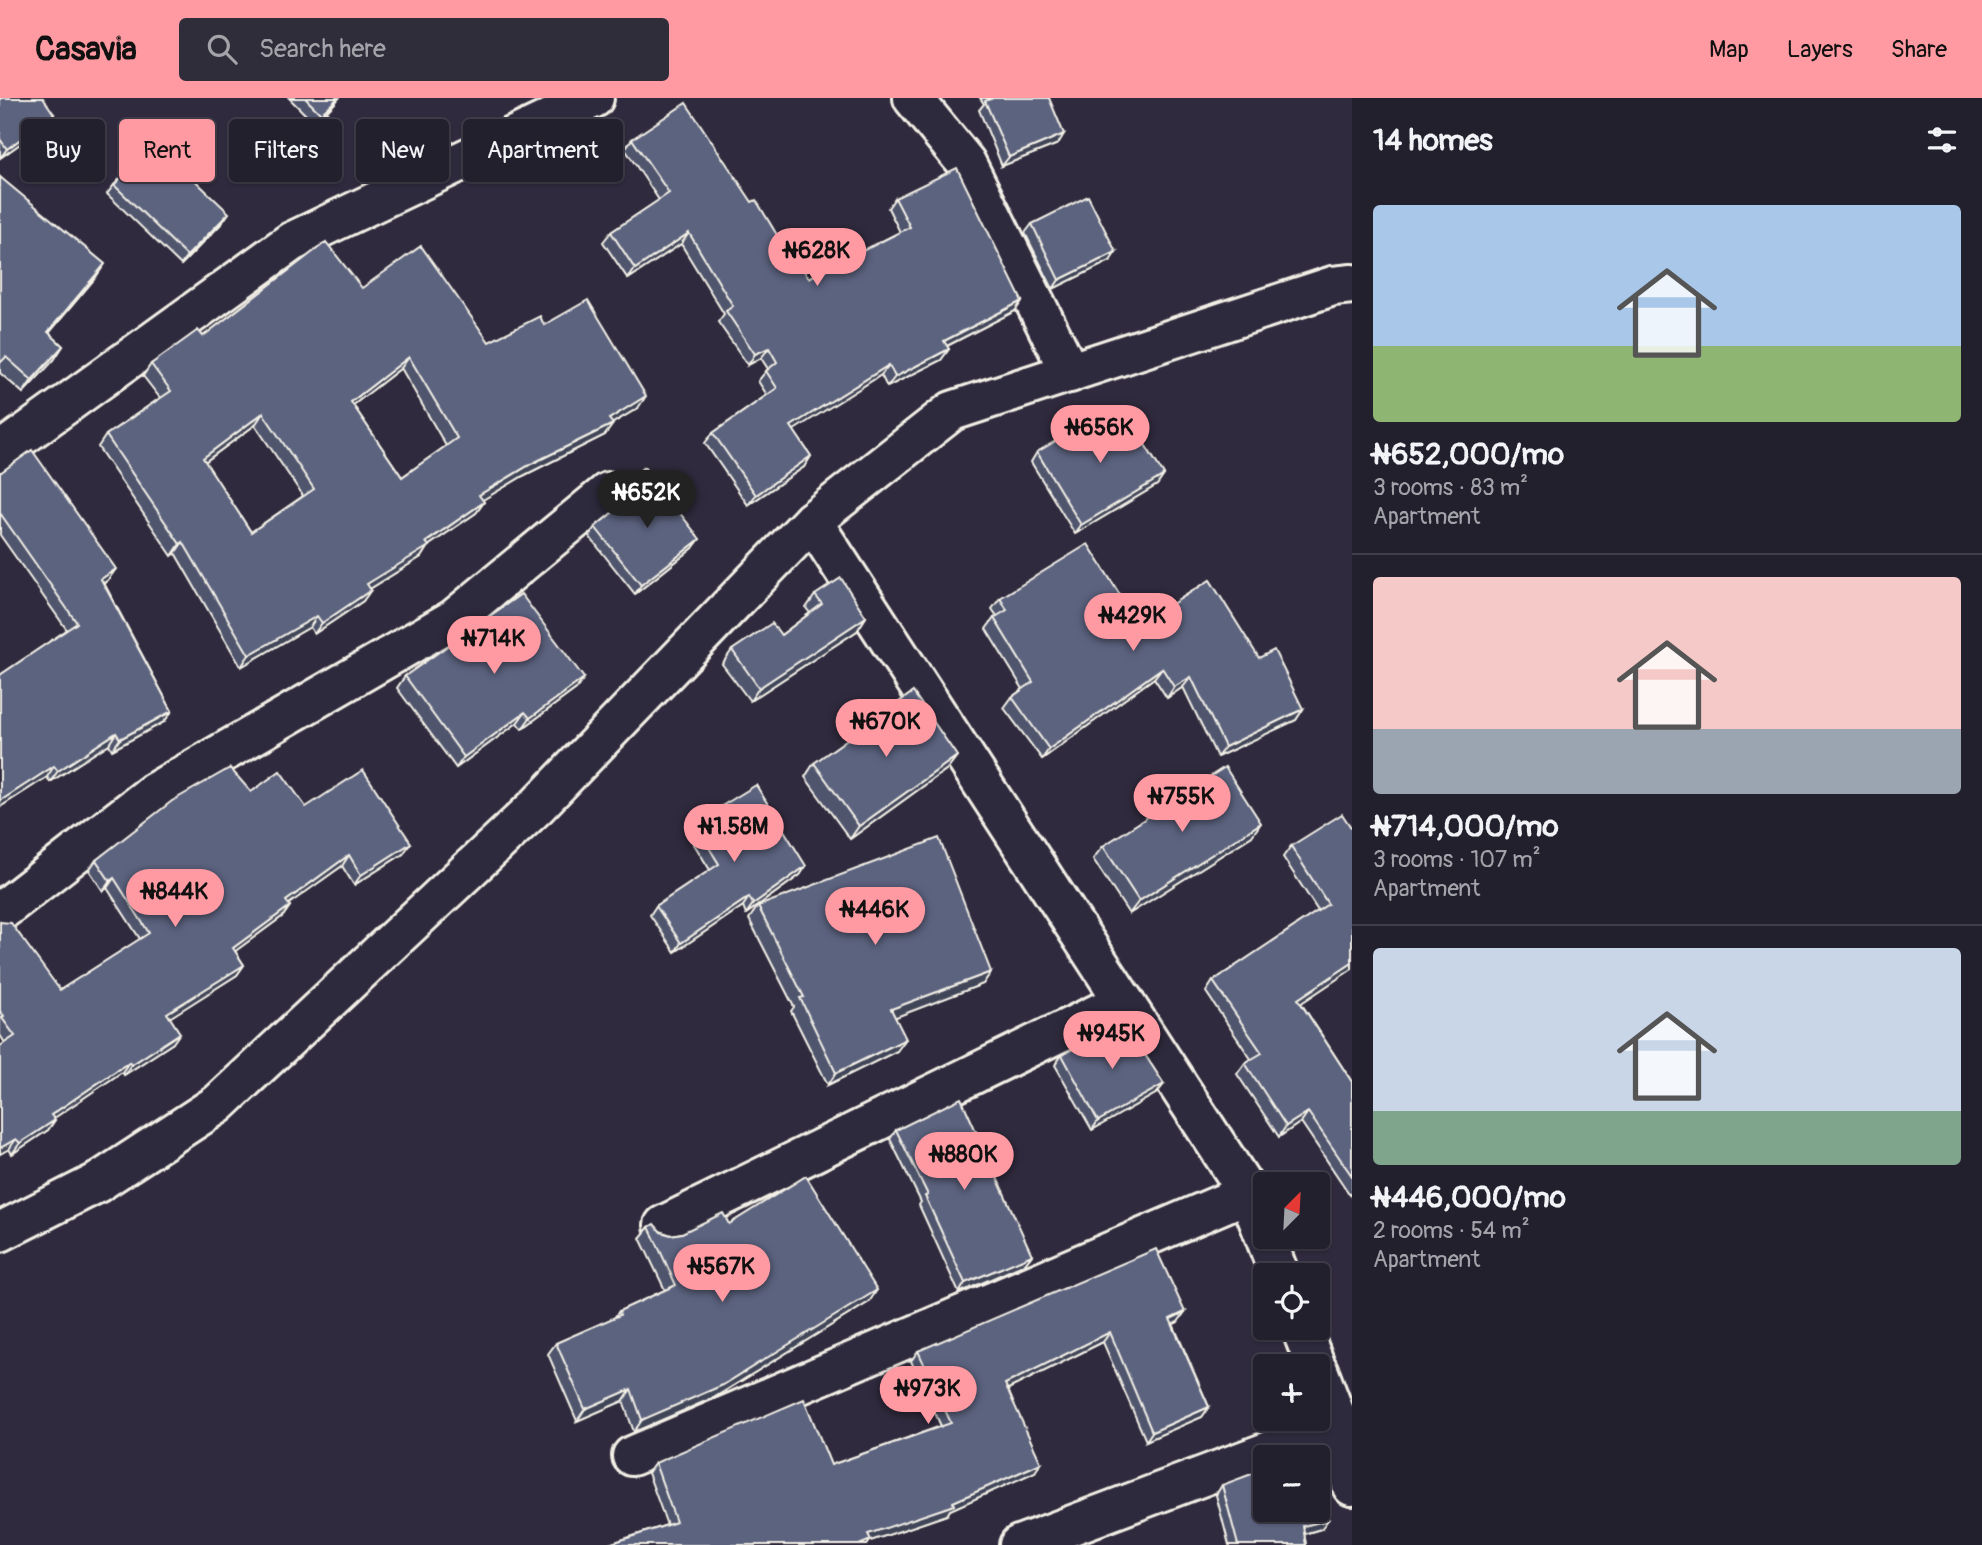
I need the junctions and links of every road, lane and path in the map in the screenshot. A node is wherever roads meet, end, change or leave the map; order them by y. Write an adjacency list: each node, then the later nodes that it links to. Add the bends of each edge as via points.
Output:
1 (594, 98): 5 (street, via 291,242)
2 (913, 98): 4 (street, via 966,163)
3 (1352, 284): 4 (street, via 1333,286)
4 (1070, 373): 7 (street, via 952,411)
5 (0, 452)
6 (608, 492): 8 (street, via 454,619 153,793)
7 (812, 521): 9 (street); 12 (street, via 537,806 218,1104 97,1183)
8 (0, 912)
9 (1124, 1002): 10 (street); 11 (street)
10 (1248, 1193): 13 (street); 16 (street)
11 (664, 1225)
12 (0, 1232)
13 (1275, 1263)
14 (1330, 1401): 15 (street)
15 (1339, 1424): 17 (street); 18 (street)
16 (632, 1456)
17 (1352, 1486)
18 (1019, 1545)

